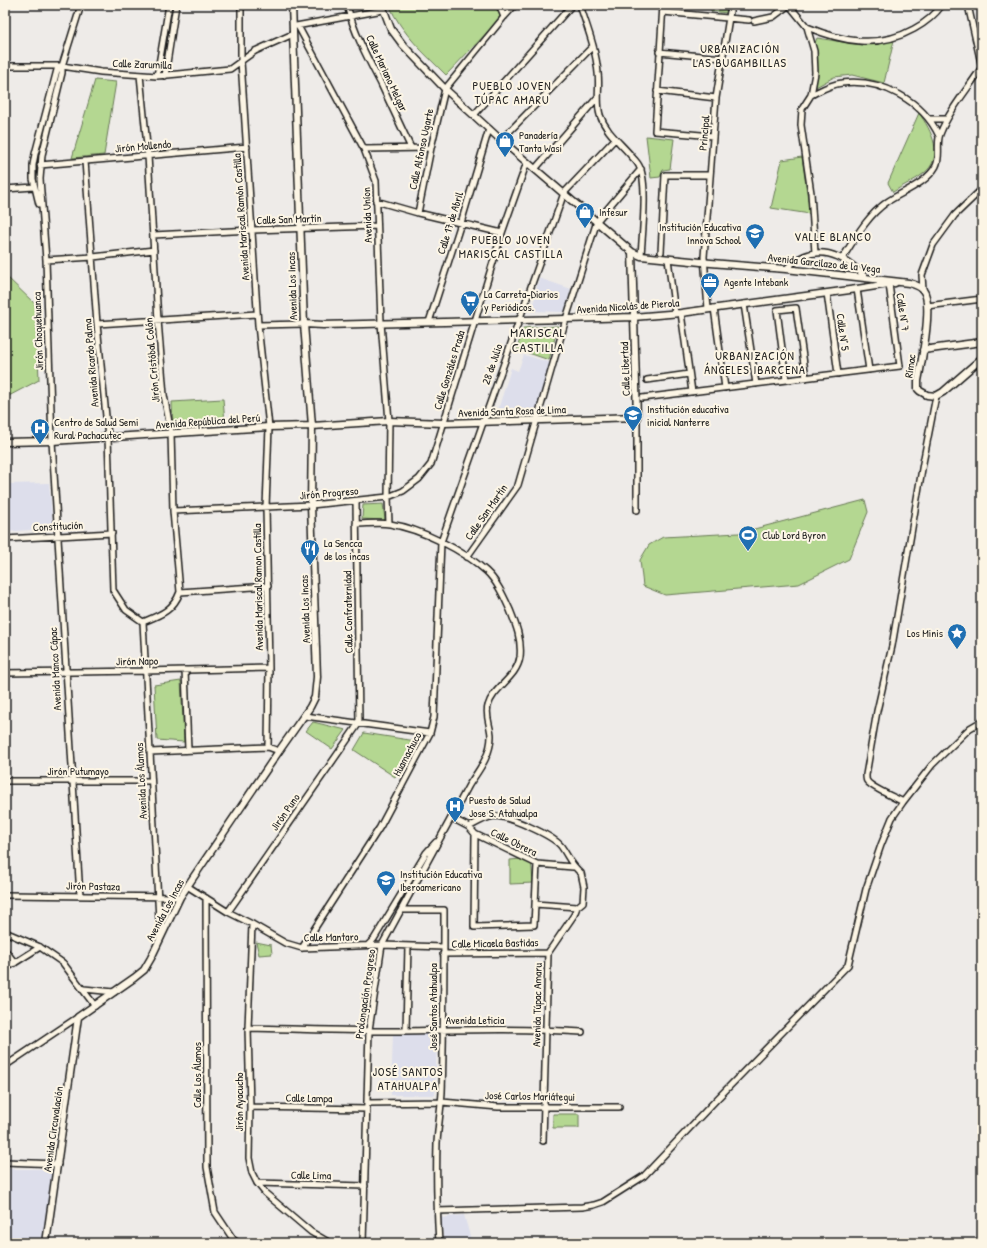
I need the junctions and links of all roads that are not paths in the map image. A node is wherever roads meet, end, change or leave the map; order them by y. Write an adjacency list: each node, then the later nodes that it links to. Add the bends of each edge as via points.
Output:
1 (80, 5): 31 (street, Jirón Choquehuanca)
2 (169, 5): 34 (street)
3 (176, 5): 35 (street)
4 (241, 5): 29 (street, Avenida Mariscal Ramón Castilla)
5 (292, 5): 21 (street, Avenida Los Incas)
6 (347, 5): 18 (street, Calle Mariano Melgar)
7 (499, 5): 19 (street)
8 (515, 5): 19 (street)
9 (572, 5): 41 (street)
10 (580, 5): 26 (street)
11 (663, 5): 17 (street)
12 (731, 5): 20 (street, Principal)
13 (789, 5): 20 (street, via 773,17 751,21); 22 (street)
14 (942, 5): 23 (street, via 919,26 883,41 857,42)
15 (968, 5): 32 (street)
16 (382, 8): 18 (street); 36 (street, Avenida Garcilazo de la Vega, via 391,29 402,45)
17 (663, 12): 20 (street); 27 (street)
18 (350, 17): 21 (street); 50 (street, Calle Mariano Melgar)
19 (504, 17): 36 (street)
20 (729, 18): 28 (street, Principal)
21 (295, 26): 24 (street, Avenida Los Incas); 52 (street, Avenida Uníon)
22 (807, 27): 23 (street); 25 (street)
23 (820, 32): 25 (street)
24 (293, 34): 29 (street, Calle Zarumilla); 70 (street, Avenida Los Incas)
25 (812, 40): 38 (street, via 815,62)
26 (593, 46): 39 (street, via 598,73); 48 (street)
27 (659, 52): 28 (street); 37 (street)
28 (723, 58): 40 (street, Principal)
29 (241, 61): 35 (street, Calle Zarumilla, via 230,70); 49 (street, Avenida Mariscal Ramón Castilla)
30 (5, 66): 31 (street, Calle Zarumilla)
31 (62, 66): 33 (street, Calle Zarumilla); 56 (street, Jirón Choquehuanca); 60 (street, Jirón Choquehuanca, via 57,70 35,154)
32 (982, 68): 43 (street)
33 (140, 75): 34 (street, Calle Zarumilla); 53 (street, Jirón Cristóbal Colón)
34 (157, 76): 35 (street, Calle Zarumilla)
35 (165, 76)
36 (445, 89): 41 (street, Avenida Garcilazo de la Vega); 51 (street, Calle Alfonso Ugarte)
37 (657, 91): 40 (street); 45 (street, via 655,132)
38 (811, 95): 42 (street, via 841,83 860,82 877,85 910,101); 77 (street, via 802,109 801,124 811,194)
39 (597, 98): 47 (street, via 601,117); 58 (street)
40 (716, 98): 45 (street, Principal)
41 (474, 115): 44 (street, Avenida Garcilazo de la Vega)
42 (930, 119): 43 (street); 46 (street)
43 (946, 119): 46 (street)
44 (489, 129): 48 (street, Avenida Garcilazo de la Vega); 68 (street, Calle 17 de Abril)
45 (713, 136): 59 (street, Principal)
46 (939, 136): 81 (street, via 936,166 924,180 887,202 874,213)
47 (616, 139): 57 (street); 63 (street)
48 (501, 140): 55 (street, Avenida Garcilazo de la Vega)
49 (247, 147): 53 (street, Jirón Mollendo); 71 (street, Avenida Mariscal Ramón Castilla)
50 (410, 148): 51 (street); 52 (street)
51 (431, 148): 65 (street, Calle Alfonso Ugarte)
52 (364, 149): 64 (street, Avenida Uníon, via 376,181)
53 (148, 156): 54 (street, Jirón Mollendo); 73 (street, Jirón Cristóbal Colón)
54 (85, 161): 56 (street, Jirón Mollendo); 79 (street, Avenida Ricardo Palma)
55 (527, 162): 58 (street, Avenida Garcilazo de la Vega); 72 (street, Calle Gonzáles Prada)
56 (40, 165): 66 (street, Jirón Choquehuanca)
57 (641, 168): 67 (street, Calle San Martín); 78 (street, via 644,184)
58 (535, 169): 63 (street, Avenida Garcilazo de la Vega)
59 (710, 175): 76 (street, via 665,175); 83 (street, Principal)
60 (34, 187): 61 (street); 66 (street, Jirón Choquehuanca)
61 (5, 189)
62 (982, 189): 89 (street, via 955,215 933,246 922,275)
63 (564, 193): 67 (street, Avenida Garcilazo de la Vega); 99 (street, 28 de Julio)
64 (376, 201): 65 (street); 69 (street, Avenida Uníon)
65 (418, 213): 68 (street)
66 (42, 219): 82 (street, Jirón Choquehuanca)
67 (596, 221): 75 (street, Avenida Garcilazo de la Vega); 100 (street, Calle San Martín)
68 (461, 223): 72 (street); 102 (street, Calle 17 de Abril)
69 (377, 226): 70 (street, Calle San Martín); 103 (street, Avenida Uníon)
70 (300, 228): 71 (street, Calle San Martín); 105 (street, Avenida Los Incas)
71 (252, 230): 73 (street, Calle San Martín); 96 (street, Avenida Mariscal Ramón Castilla)
72 (502, 233): 101 (street, Calle Gonzáles Prada)
73 (153, 236): 74 (street, Jirón Cristóbal Colón)
74 (154, 250): 79 (street); 98 (street, Jirón Cristóbal Colón)
75 (632, 252): 78 (street, Avenida Garcilazo de la Vega); 97 (street, Calle Libertad)
76 (661, 252)
77 (815, 253): 81 (street, via 829,254); 84 (street, via 805,256)
78 (641, 256): 80 (street, Avenida Garcilazo de la Vega)
79 (93, 257): 82 (street); 104 (street, Avenida Ricardo Palma)
80 (668, 259): 83 (street, Avenida Garcilazo de la Vega); 95 (street)
81 (842, 259): 85 (street)
82 (46, 260): 131 (street, Jirón Choquehuanca)
83 (703, 263): 84 (street, Avenida Garcilazo de la Vega); 94 (street, Principal)
84 (786, 269): 85 (street, Avenida Garcilazo de la Vega)
85 (866, 278): 86 (street, Avenida Garcilazo de la Vega)
86 (903, 282): 87 (street, Avenida Nicolás de Pierola); 89 (street, Avenida Garcilazo de la Vega, via 914,284)
87 (889, 284): 88 (street, Avenida Nicolás de Pierola); 110 (street, Calle N° 7, via 900,366)
88 (857, 289): 90 (street, Avenida Nicolás de Pierola); 110 (street)
89 (923, 290): 93 (street)
90 (827, 293): 92 (street, Avenida Nicolás de Pierola); 112 (street, Calle N° 5)
91 (982, 299): 93 (street)
92 (744, 304): 94 (street, Avenida Nicolás de Pierola); 116 (street)
93 (927, 306): 108 (street)
94 (711, 308): 95 (street, Avenida Nicolás de Pierola); 117 (street, Principal)
95 (678, 313): 97 (street, Avenida Nicolás de Pierola); 111 (street)
96 (257, 314): 98 (street); 106 (street, Avenida Mariscal Ramón Castilla)
97 (633, 316): 100 (street, Avenida Nicolás de Pierola); 121 (street, Calle Libertad)
98 (158, 320): 104 (street); 128 (street, Jirón Cristóbal Colón, via 164,395)
99 (518, 320): 100 (street, Avenida Nicolás de Pierola); 101 (street, Avenida Nicolás de Pierola); 124 (street, 28 de Julio)
100 (566, 320): 122 (street, Calle San Martín)
101 (474, 321): 102 (street, Avenida Nicolás de Pierola); 125 (street, Calle Gonzáles Prada)
102 (429, 322): 103 (street, Avenida Nicolás de Pierola)
103 (381, 323): 105 (street, Avenida Nicolás de Pierola); 123 (street, Avenida Uníon)
104 (97, 324): 129 (street, Avenida Ricardo Palma)
105 (304, 324): 106 (street); 127 (street, Avenida Los Incas)
106 (258, 325): 126 (street, Avenida Mariscal Ramón Castilla)
107 (982, 342): 108 (street, Rímac)
108 (923, 350): 119 (street, Rímac, via 918,389 927,395)
109 (982, 358): 119 (street)
110 (869, 370): 112 (street)
111 (689, 374): 114 (street); 118 (street)
112 (838, 374): 113 (street)
113 (806, 378): 115 (street); 115 (street, via 796,308 777,310)
114 (647, 380)
115 (786, 380): 116 (street)
116 (756, 384): 117 (street)
117 (725, 388): 118 (street)
118 (692, 392): 120 (street)
119 (936, 396): 164 (street, via 892,646 866,775 867,782 872,786)
120 (642, 398)
121 (636, 417): 122 (street, Avenida Santa Rosa de Lima); 136 (street, Calle Libertad)
122 (536, 420): 124 (street, Avenida Santa Rosa de Lima); 144 (street, Calle San Martín, via 518,485)
123 (389, 421): 125 (street, Avenida Santa Rosa de Lima); 127 (street, Avenida República del Perú); 132 (street, Avenida Uníon)
124 (483, 422): 125 (street, Avenida Santa Rosa de Lima); 143 (street, 28 de Julio)
125 (444, 423): 132 (street, Jirón Progreso, via 431,464 419,479)
126 (269, 426): 127 (street, Avenida República del Perú); 128 (street, Avenida República del Perú); 135 (street, Avenida Mariscal Ramon Castilla)
127 (312, 426): 134 (street, Avenida Los Incas)
128 (171, 434): 129 (street, Avenida República del Perú); 137 (street, Jirón Cristóbal Colón)
129 (108, 437): 131 (street, Avenida República del Perú); 140 (street, Avenida Ricardo Palma)
130 (5, 442): 131 (street, Avenida República del Perú)
131 (52, 442): 141 (street, Avenida Manco Cápac)
132 (388, 497): 133 (street, Jirón Progreso); 139 (street)
133 (356, 501): 134 (street, Jirón Progreso); 138 (street, Calle Confraternidad)
134 (311, 504): 135 (street, Jirón Progreso); 153 (street, Avenida Los Incas, via 317,677 315,697)
135 (266, 507): 137 (street, Jirón Progreso); 145 (street, Avenida Mariscal Ramon Castilla)
136 (637, 510)
137 (173, 511): 146 (street, Jirón Cristóbal Colón)
138 (356, 524): 139 (street, Prolongación Progreso); 155 (street, Calle Confraternidad)
139 (389, 524): 143 (street, Prolongación Progreso)
140 (112, 533): 141 (street, Constitución); 147 (street, Avenida Ricardo Palma, via 113,590 126,610)
141 (58, 536): 142 (street, Constitución); 151 (street, Avenida Manco Cápac)
142 (5, 539)
143 (441, 542): 144 (street, Prolongación Progreso); 156 (street, Huamachuco, via 434,717)
144 (467, 557): 165 (street, Prolongación Progreso, via 487,572 503,596 516,625 520,658 509,679 489,702 487,710 491,736 490,750)
145 (268, 586): 146 (street); 148 (street, Avenida Mariscal Ramon Castilla)
146 (180, 592): 147 (street, via 178,599 165,614)
147 (142, 622): 150 (street, Avenida Los Álamos)
148 (269, 668): 149 (street, Jirón Napo); 157 (street, Avenida Mariscal Ramon Castilla)
149 (185, 670): 150 (street, Jirón Napo); 158 (street)
150 (145, 671): 151 (street, Jirón Napo); 160 (street, Avenida Los Álamos)
151 (65, 672): 152 (street, Jirón Napo); 163 (street, Avenida Manco Cápac)
152 (5, 673)
153 (305, 716): 155 (street); 159 (street, Avenida Los Incas)
154 (982, 721): 164 (street, via 970,728 932,765)
155 (359, 723): 156 (street); 180 (street, Jirón Puno)
156 (430, 733): 189 (street, Huamachuco, via 380,826)
157 (268, 747): 158 (street); 159 (street)
158 (188, 750): 160 (street)
159 (279, 751): 171 (street, Avenida Los Incas)
160 (150, 752): 162 (street, Avenida Los Álamos)
161 (5, 781): 163 (street, Jirón Putumayo)
162 (152, 781): 163 (street, Jirón Putumayo); 174 (street, Avenida Los Álamos)
163 (72, 782): 173 (street, Avenida Manco Cápac)
164 (903, 802): 217 (street, via 892,818 880,845 866,889 848,965 644,1176 594,1206)
165 (452, 818): 166 (street, Calle Obrera); 168 (street, Prolongación Progreso)
166 (469, 827): 167 (street, Calle Obrera); 170 (street, Avenida Túpac Amaru, via 493,816 505,817 560,845)
167 (475, 834): 169 (street, Calle Obrera); 177 (street, via 474,927 534,925)
168 (442, 835): 179 (street, Prolongación Progreso); 187 (street, Prolongación Progreso, via 426,852 374,939 368,944)
169 (536, 864): 170 (street, Calle Obrera); 177 (street)
170 (573, 866): 178 (street, Avenida Túpac Amaru, via 581,873 584,887 583,902)
171 (187, 886): 175 (street, Avenida Los Incas); 176 (street, Calle Mantaro)
172 (5, 895): 173 (street, Jirón Pastaza)
173 (80, 896): 174 (street, Jirón Pastaza)
174 (158, 896): 175 (street, Jirón Pastaza); 183 (street, Avenida Los Álamos)
175 (180, 897): 183 (street, Avenida Los Incas)
176 (206, 898): 180 (street, Calle Mantaro); 219 (street, Calle Los Álamos, via 207,1167 215,1212)
177 (535, 904): 178 (street)
178 (577, 907): 191 (street, Avenida Túpac Amaru)
179 (401, 910): 184 (street, Prolongación Progreso); 188 (street, José Santos Atahualpa, via 444,910)
180 (228, 912): 181 (street, Calle Mantaro)
181 (252, 924): 189 (street, Calle Mantaro, via 285,943); 199 (street, Jirón Ayacucho)
182 (5, 932): 186 (street)
183 (160, 938): 196 (street, Avenida Los Incas, via 144,970)
184 (382, 945): 185 (street, Calle Mantaro); 187 (street, Calle Mantaro); 201 (street, Prolongación Progreso)
185 (408, 946): 188 (street, Calle Mantaro); 203 (street)
186 (40, 947): 193 (street); 195 (street, via 63,963)
187 (351, 947): 189 (street, Calle Mantaro)
188 (443, 947): 192 (street, José Santos Atahualpa)
189 (302, 948)
190 (5, 950): 193 (street)
191 (548, 953): 192 (street, Calle Micaela Bastidas); 202 (street, Avenida Túpac Amaru)
192 (443, 954): 200 (street, José Santos Atahualpa)
193 (15, 963): 194 (street)
194 (5, 969)
195 (84, 989): 196 (street); 197 (street)
196 (114, 992): 197 (street, Avenida Los Incas)
197 (95, 1006): 198 (street, Avenida Los Incas)
198 (78, 1017): 205 (street, Avenida Los Incas); 214 (street, Avenida Circuvalación)
199 (248, 1028): 201 (street, Avenida Leticia); 208 (street, Jirón Ayacucho)
200 (444, 1029): 202 (street, Avenida Leticia); 203 (street, Avenida Leticia); 206 (street, José Santos Atahualpa)
201 (369, 1030): 203 (street, Avenida Leticia); 207 (street, Prolongación Progreso)
202 (546, 1030): 204 (street, Avenida Leticia); 209 (street, Avenida Túpac Amaru)
203 (406, 1031)
204 (582, 1032)
205 (5, 1066)
206 (442, 1102): 207 (street); 209 (street, José Carlos Mariátegui, via 498,1107); 217 (street, José Santos Atahualpa, via 437,1141)
207 (367, 1103): 211 (street, Prolongación Progreso)
208 (250, 1107): 211 (street, Calle Lampa); 215 (street, Jirón Ayacucho, via 249,1158)
209 (544, 1107): 210 (street, José Carlos Mariátegui); 212 (street, Avenida Túpac Amaru)
210 (619, 1107)
211 (367, 1109): 216 (street, Prolongación Progreso)
212 (543, 1141)
213 (5, 1162): 214 (street)
214 (58, 1164): 218 (street, Avenida Circuvalación)
215 (257, 1184): 216 (street, Calle Lima); 220 (street, Jirón Ayacucho, via 265,1194 311,1232)
216 (365, 1186): 221 (street, Prolongación Progreso)
217 (437, 1211): 222 (street, José Santos Atahualpa)
218 (46, 1243)
219 (238, 1243)
220 (330, 1243)
221 (364, 1243)
222 (439, 1243)

